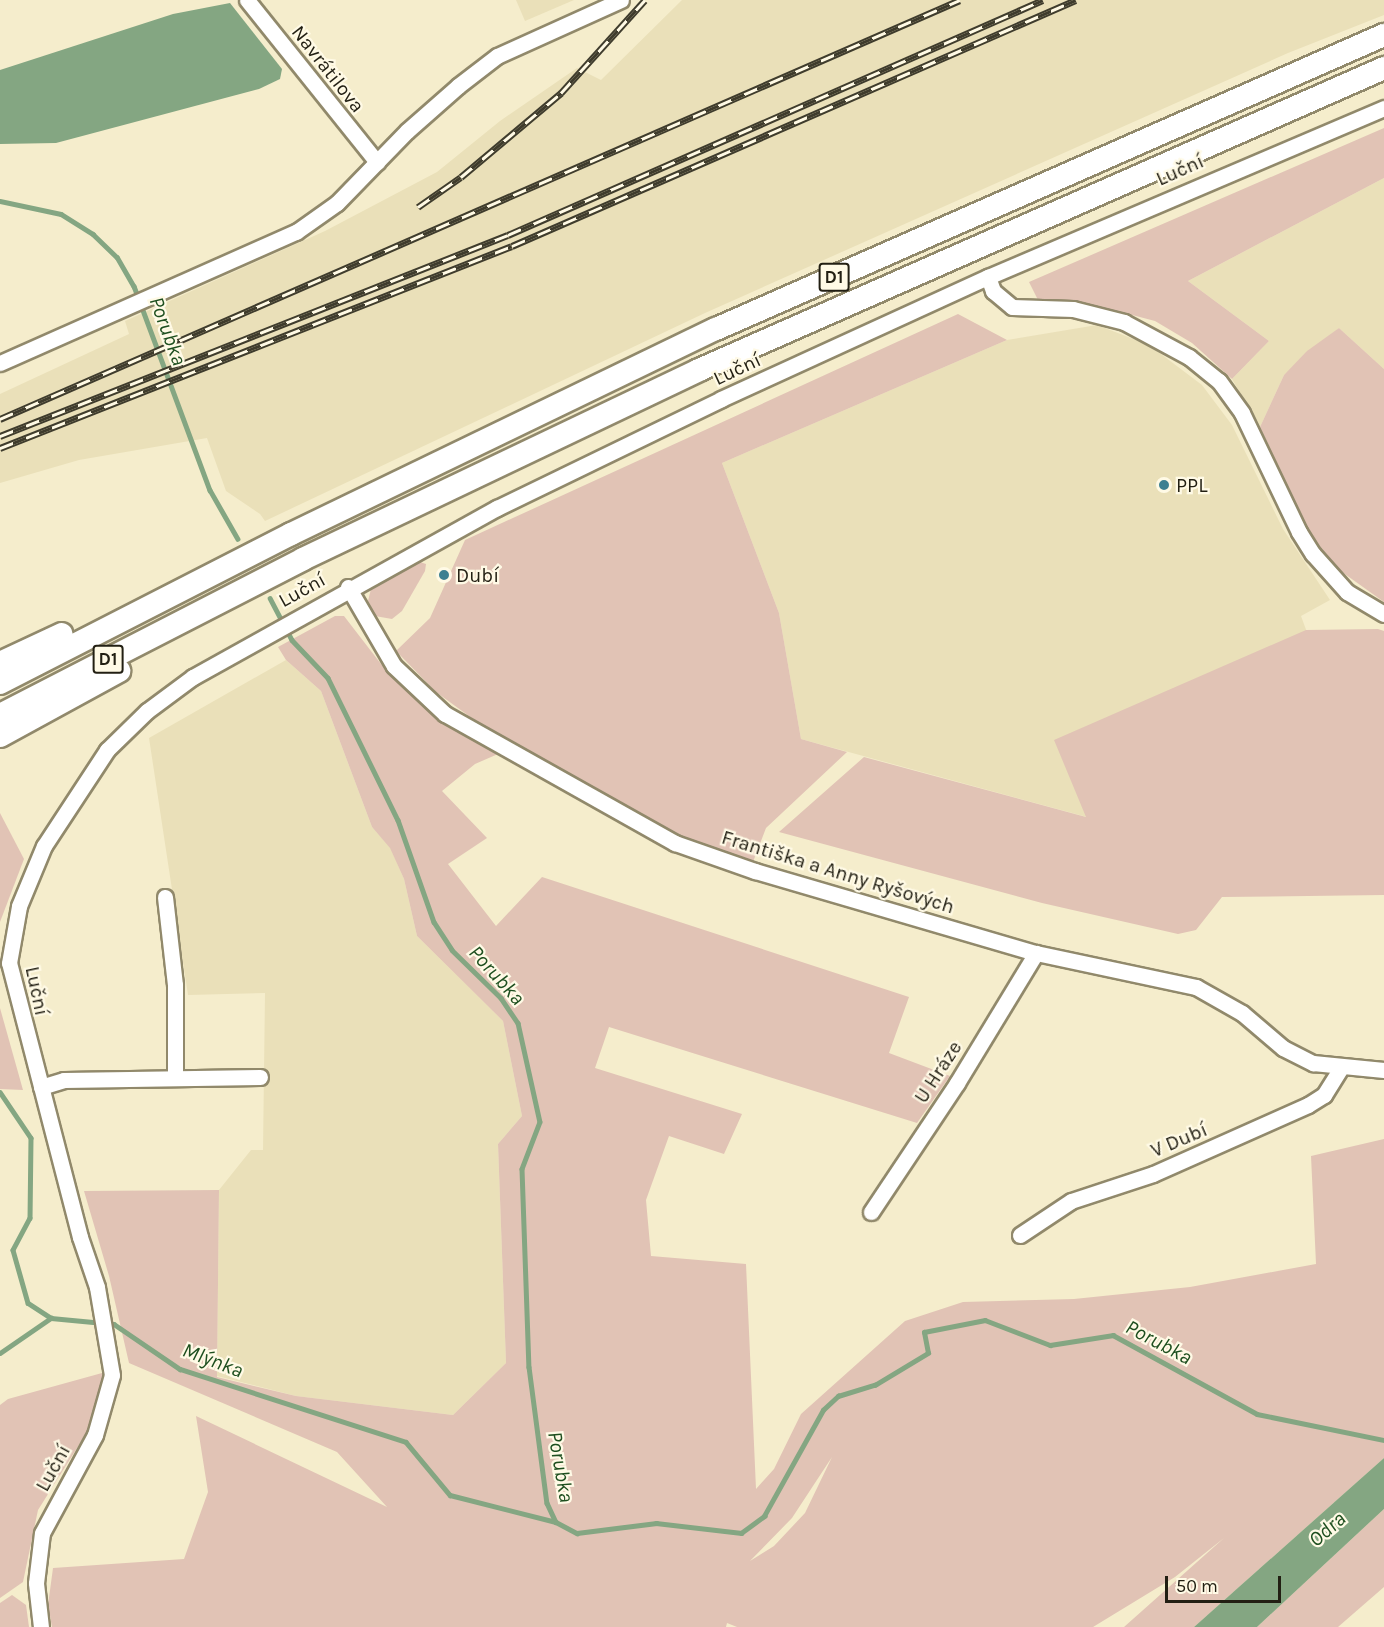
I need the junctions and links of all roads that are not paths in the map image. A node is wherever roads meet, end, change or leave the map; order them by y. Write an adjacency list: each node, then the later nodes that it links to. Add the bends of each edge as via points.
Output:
1 (247, 0): 6 (street, Navrátilova)
2 (621, 0): 6 (street, via 498,56 458,86)
3 (1384, 35): 9 (highway, D1, via 716,329)
4 (1384, 68): 11 (highway, D1, via 699,370)
5 (1384, 108): 7 (street, Luční)
6 (377, 162): 8 (street, via 337,203 296,232)
7 (988, 277): 10 (street, Luční, via 700,409 461,526); 12 (street, via 993,291 1012,307 1073,309 1124,322 1189,357 1219,381 1242,413 1313,554 1347,592)
8 (0, 363)
9 (203, 579): 13 (highway, via 92,620); 14 (highway, D1)
10 (348, 587): 18 (street, Františka a Anny Ryšových, via 389,659 445,714 675,843 754,871); 23 (street, Luční, via 193,676 147,711 102,757 44,846 19,906 9,963)
11 (216, 604): 15 (highway, D1); 16 (highway, via 169,644)
12 (1384, 614)
13 (0, 663)
14 (0, 683)
15 (0, 715)
16 (0, 736)
17 (165, 897): 21 (street, via 175,985)
18 (1036, 953): 19 (street, Františka a Anny Ryšových, via 1196,987 1242,1013 1283,1048 1313,1062); 24 (street, U Hráze)
19 (1341, 1068): 20 (street, Františka a Anny Ryšových); 25 (street, V Dubí, via 1324,1095 1308,1105 1152,1174 1071,1201)
20 (1384, 1070)
21 (175, 1077): 22 (street); 23 (street, via 64,1080)
22 (260, 1077)
23 (41, 1087): 26 (street, Luční, via 97,1287 110,1361 110,1390 104,1415 42,1533 36,1583)
24 (871, 1212)
25 (1020, 1235)
26 (41, 1627)

